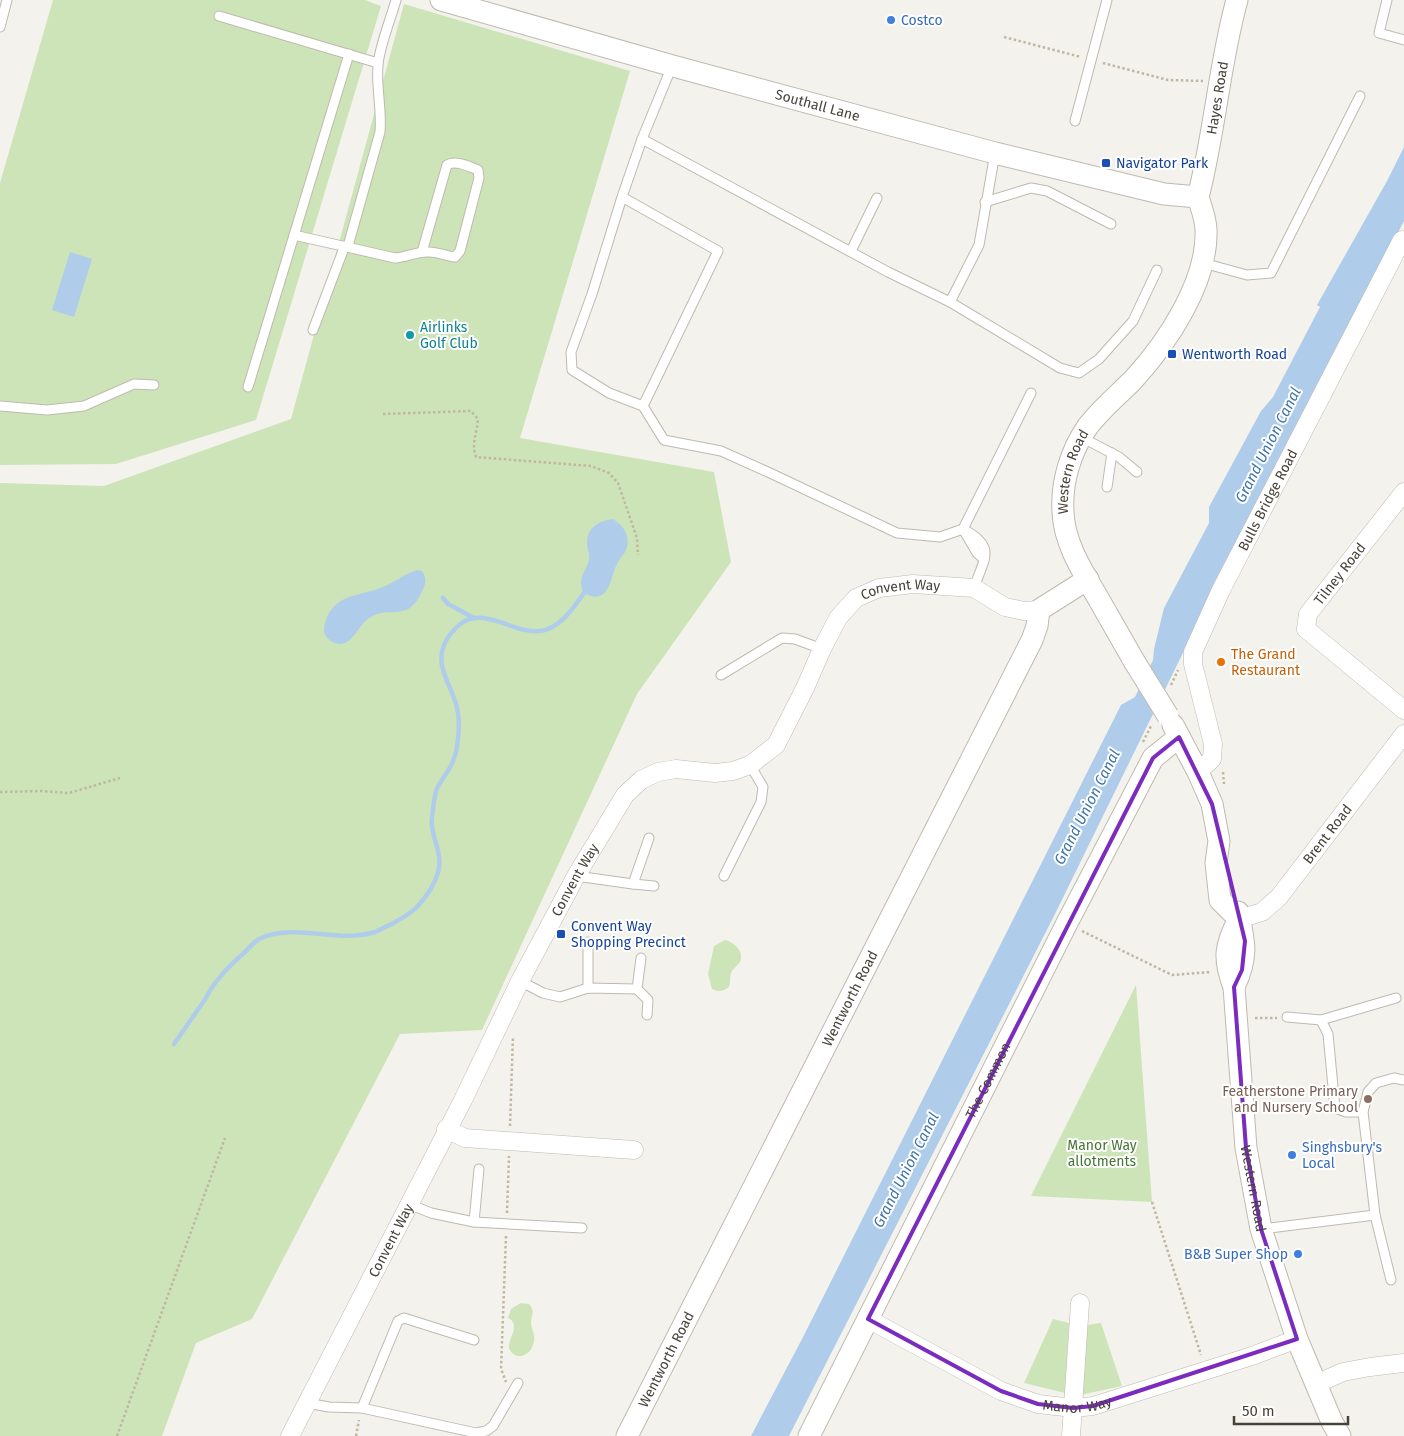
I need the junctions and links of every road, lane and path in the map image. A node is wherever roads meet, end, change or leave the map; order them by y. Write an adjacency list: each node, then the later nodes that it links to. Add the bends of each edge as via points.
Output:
1 (7, 0): 8 (lane)
2 (396, 0): 13 (lane)
3 (444, 0): 14 (street, Southall Lane)
4 (1107, 0): 12 (lane)
5 (1237, 0): 15 (street, Hayes Road)
6 (1387, 0): 10 (lane, via 1378,33)
7 (219, 16): 11 (lane)
8 (0, 27)
9 (1004, 36): 12 (path)
10 (1404, 40)
11 (349, 54): 13 (lane); 25 (lane)
12 (1092, 60): 15 (path, via 1168,80); 17 (lane)
13 (378, 63): 27 (lane, via 380,132)
14 (672, 66): 18 (lane); 19 (street, Southall Lane)
15 (1219, 81): 21 (street, Hayes Road, via 1207,164)
16 (1360, 96): 30 (lane, via 1271,273 1247,276)
17 (1075, 121)
18 (642, 138): 20 (lane); 28 (lane)
19 (995, 153): 21 (street, Southall Lane, via 1164,194); 23 (lane)
20 (622, 197): 38 (lane, via 571,352 572,370 609,392); 38 (lane, via 718,251)
21 (1198, 197): 30 (street, Western Road, via 1206,227)
22 (877, 198): 28 (lane)
23 (985, 202): 24 (lane, via 1031,188 1047,191); 32 (lane, via 979,244)
24 (1111, 224)
25 (294, 235): 27 (lane); 35 (lane)
26 (1403, 239): 56 (street, Bulls Bridge Road, via 1193,652 1193,664 1213,744 1212,759)
27 (348, 246): 29 (lane, via 395,258); 33 (lane, via 344,248)
28 (851, 251): 32 (lane)
29 (422, 252): 29 (lane, via 455,257 460,252 479,178 478,170 451,162 447,165)
30 (1203, 263): 40 (street, Western Road, via 1190,298 1172,330)
31 (1157, 270): 32 (lane, via 1133,322 1099,359 1080,373 1060,368)
32 (950, 302)
33 (313, 330)
34 (154, 385): 37 (lane, via 134,384 84,406 47,410)
35 (248, 387)
36 (1031, 393): 45 (lane)
37 (0, 406)
38 (643, 406): 45 (lane, via 664,440 721,451 897,533 940,537)
39 (383, 414): 46 (path, via 471,411 478,419 472,447 476,457 591,466 609,473 618,483 637,538)
40 (1081, 437): 41 (lane); 47 (street, Western Road, via 1065,476 1063,512 1070,545)
41 (1112, 453): 42 (lane); 43 (lane)
42 (1137, 472)
43 (1107, 487)
44 (1404, 492): 52 (street, Tilney Road, via 1308,614 1306,629)
45 (963, 529): 48 (lane, via 984,559)
46 (638, 555)
47 (1088, 579): 49 (street); 54 (street, Western Road, bridge)
48 (974, 588): 49 (street, Convent Way, via 1004,607); 50 (street, Convent Way, via 913,584 879,588 856,598 838,618)
49 (1039, 610): 108 (street, Wentworth Road, via 1032,640)
50 (822, 649): 51 (lane, via 782,638); 55 (street, Convent Way, via 776,745)
51 (721, 675)
52 (1404, 710)
53 (1404, 734): 64 (street, Brent Road, via 1279,896 1262,912)
54 (1179, 737): 56 (street, Western Road); 65 (street, The Common, via 1153,758)
55 (750, 765): 60 (street, Convent Way, via 715,773 676,769 658,772 641,780 625,795); 61 (lane, via 763,787 761,802)
56 (1198, 772): 64 (street, Western Road, via 1212,804 1219,841 1216,864 1220,900)
57 (120, 778): 58 (path, via 69,793)
58 (0, 792)
59 (650, 838): 62 (lane)
60 (576, 876): 62 (lane); 69 (street, Convent Way)
61 (724, 876)
62 (633, 884): 63 (lane)
63 (654, 886)
64 (1239, 919): 68 (street, Western Road, via 1245,941 1242,970)
65 (1067, 923): 68 (path, via 1172,975); 94 (street, The Common)
66 (588, 942): 70 (lane)
67 (641, 958): 71 (lane)
68 (1230, 978): 91 (street, Western Road, via 1246,1148)
69 (520, 980): 70 (lane, via 543,993 560,996); 75 (street, Convent Way)
70 (588, 988): 71 (lane)
71 (637, 989): 73 (lane, via 648,1000)
72 (1396, 998): 77 (lane)
73 (646, 1015)
74 (1287, 1017): 76 (path); 77 (lane)
75 (502, 1018): 80 (street, Convent Way); 82 (path, via 513,1034)
76 (1254, 1018)
77 (1321, 1020): 79 (lane, via 1328,1034 1335,1108)
78 (1404, 1080): 79 (lane, via 1394,1078 1376,1083 1368,1092)
79 (1363, 1112): 87 (lane)
80 (446, 1130): 82 (street, via 465,1138); 86 (street, Convent Way)
81 (225, 1138): 105 (path)
82 (509, 1142): 83 (street); 89 (path)
83 (634, 1150)
84 (479, 1169): 88 (lane)
85 (1152, 1202): 98 (path)
86 (409, 1204): 88 (lane, via 431,1214); 102 (street, Convent Way)
87 (1375, 1215): 91 (lane); 92 (lane)
88 (474, 1222): 89 (lane)
89 (506, 1223): 90 (lane); 101 (path, via 501,1369)
90 (582, 1228)
91 (1261, 1230): 95 (street, Western Road)
92 (1392, 1280)
93 (1080, 1304): 104 (street)
94 (868, 1319): 104 (street, Manor Way, via 1001,1391 1038,1404); 109 (street, The Common)
95 (1297, 1339): 98 (street, Manor Way); 100 (street, Western Road)
96 (474, 1340): 103 (lane, via 410,1319 398,1321)
97 (1404, 1363): 100 (street, via 1343,1372)
98 (1206, 1370): 104 (street, Manor Way, via 1093,1406)
99 (518, 1383): 101 (lane)
100 (1316, 1384): 111 (street, Western Road)
101 (511, 1395): 103 (lane, via 493,1426 476,1433)
102 (307, 1403): 103 (lane); 106 (street, Convent Way)
103 (362, 1408): 107 (path)
104 (1073, 1408): 110 (street)
105 (117, 1436)
106 (290, 1436)
107 (356, 1436)
108 (627, 1436)
109 (809, 1436)
110 (1071, 1436)
111 (1340, 1436)

